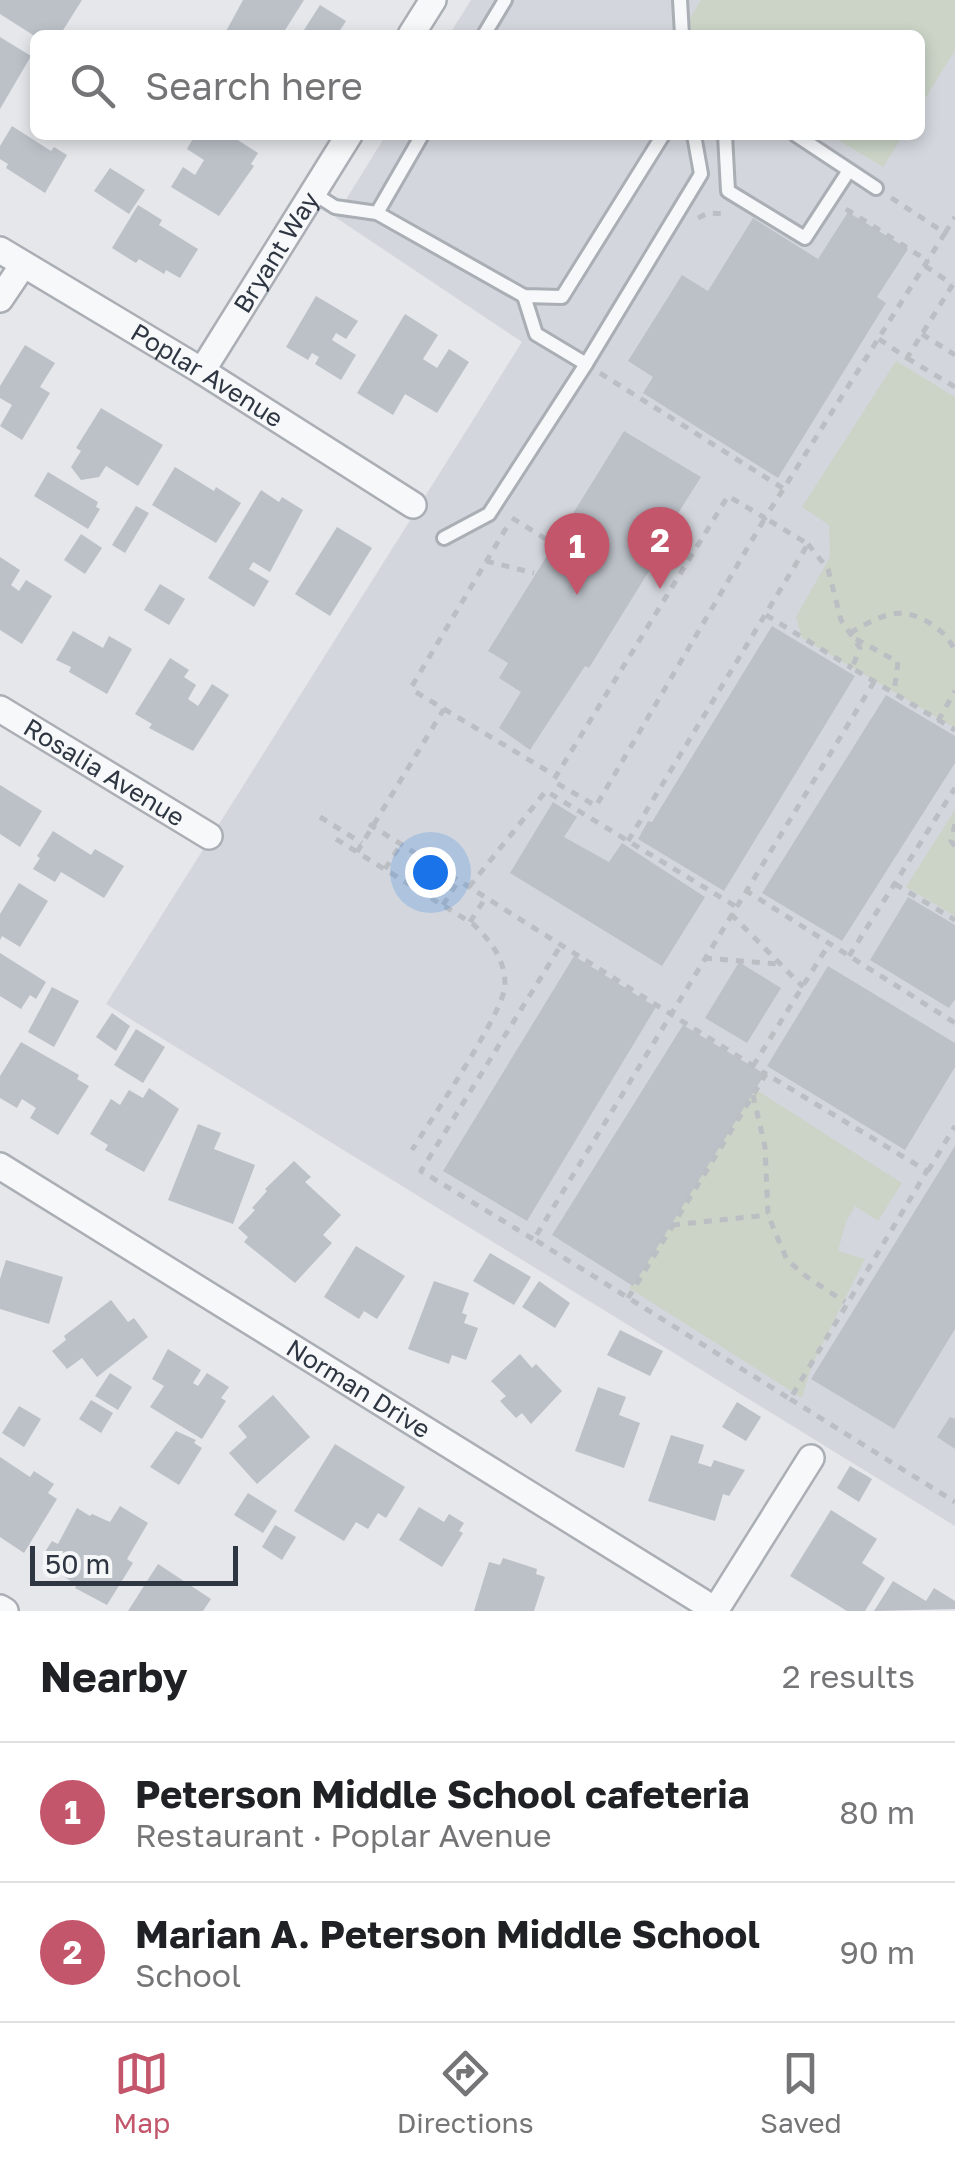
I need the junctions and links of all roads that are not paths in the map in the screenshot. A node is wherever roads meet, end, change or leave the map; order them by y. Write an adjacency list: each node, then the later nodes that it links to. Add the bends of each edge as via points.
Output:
1 (433, 0): 4 (street)
2 (505, 0): 5 (lane)
3 (680, 0): 6 (lane)
4 (414, 30)
5 (487, 30)
6 (682, 30)
7 (346, 140): 15 (street, Bryant Way)
8 (419, 140): 16 (lane)
9 (660, 140): 19 (lane, via 562,298)
10 (695, 140): 21 (lane, via 701,174)
11 (725, 140): 13 (lane, via 728,191 804,238)
12 (803, 140): 13 (lane)
13 (848, 172): 14 (lane)
14 (876, 188)
15 (314, 193): 16 (lane, via 335,207); 22 (street, Bryant Way)
16 (376, 212): 19 (lane)
17 (0, 250): 18 (street, Poplar Avenue)
18 (23, 265): 20 (street); 22 (street, Poplar Avenue)
19 (524, 296): 21 (lane, via 536,334)
20 (0, 300)
21 (586, 364): 24 (lane, via 489,514)
22 (202, 371): 23 (street, Poplar Avenue)
23 (413, 505)
24 (444, 538)
25 (0, 709): 26 (street, Rosalia Avenue)
26 (209, 836)
27 (0, 1166): 29 (street, Norman Drive)
28 (812, 1458): 29 (street)
29 (716, 1611)

